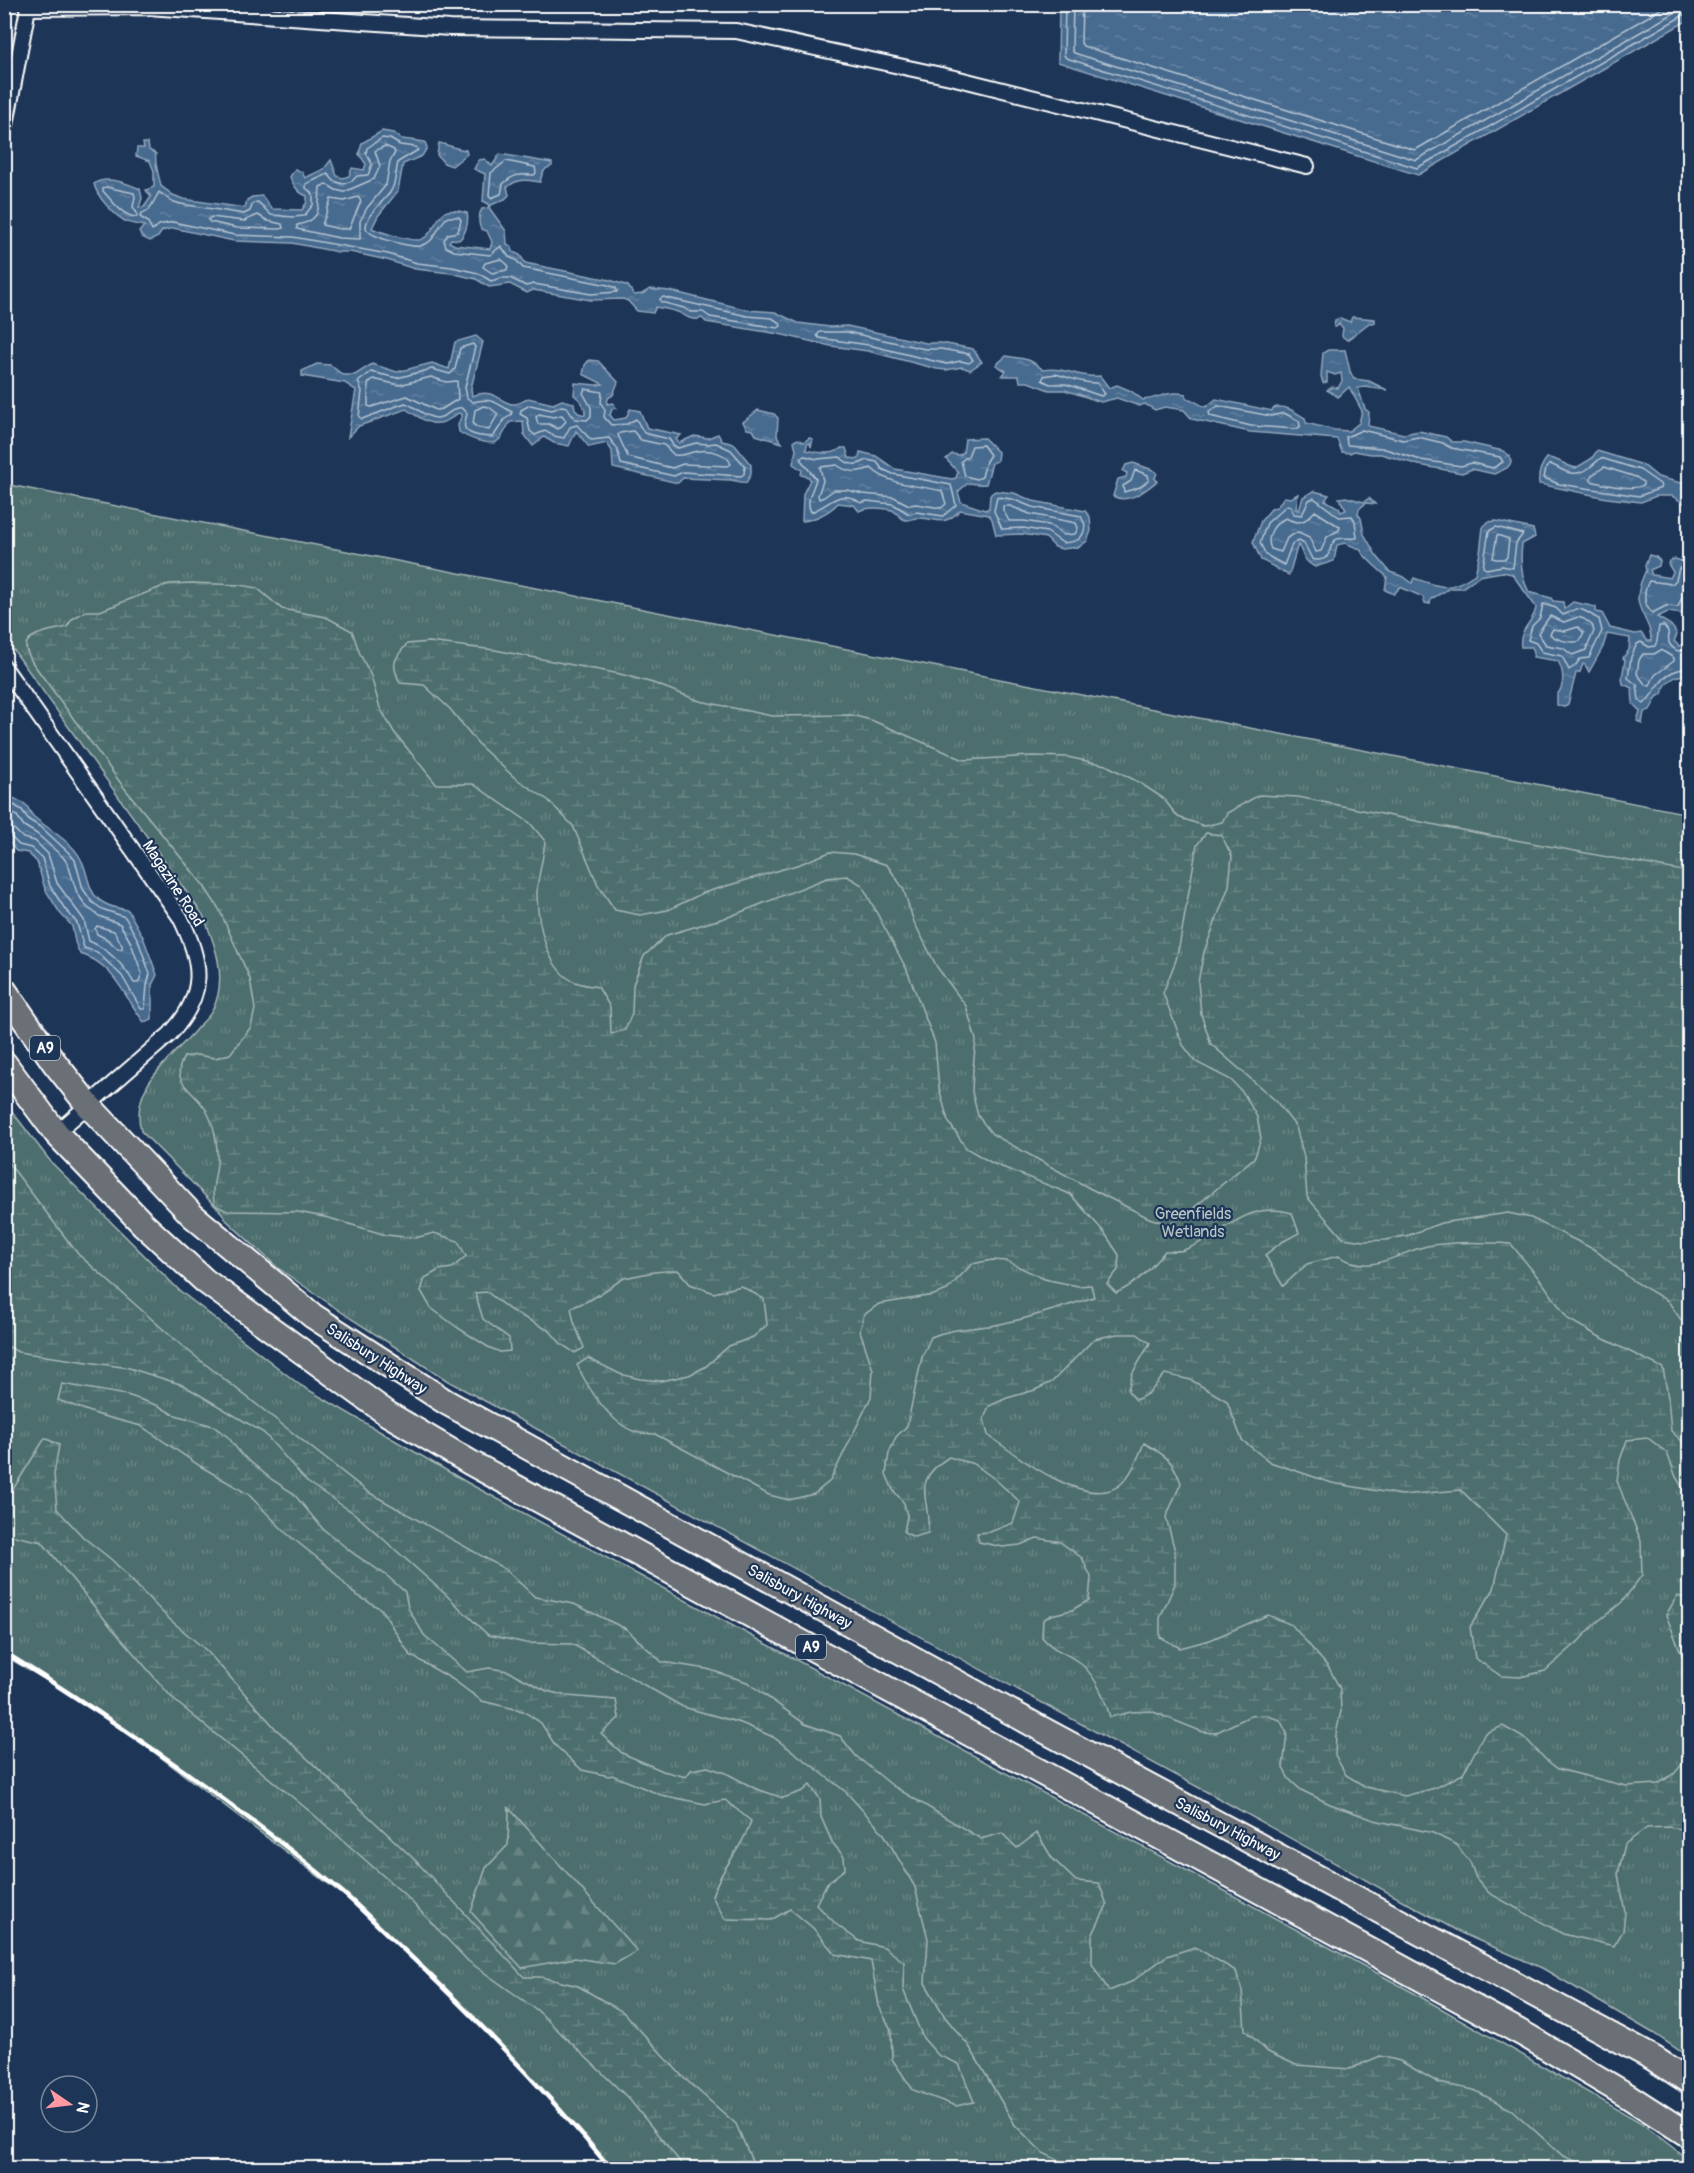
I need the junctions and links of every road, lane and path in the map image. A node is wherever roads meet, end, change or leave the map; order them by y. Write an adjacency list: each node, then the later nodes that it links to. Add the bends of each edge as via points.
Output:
1 (26, 6): 2 (street); 3 (street, via 148,7 450,28 736,32 955,78)
2 (4, 135)
3 (1307, 166)
4 (4, 667): 7 (street, Magazine Road, via 180,917 197,958 193,999 181,1022)
5 (4, 990): 7 (highway, Salisbury Highway / A9)
6 (4, 1063): 8 (highway, A9)
7 (88, 1105): 8 (street, Magazine Road); 9 (highway, Salisbury Highway / A9, via 192,1215 313,1316 446,1402 1653,2058)
8 (57, 1133): 10 (highway, A9, via 144,1225 205,1281 388,1414 492,1475 1527,2036)
9 (1689, 2082)
10 (1689, 2136)

